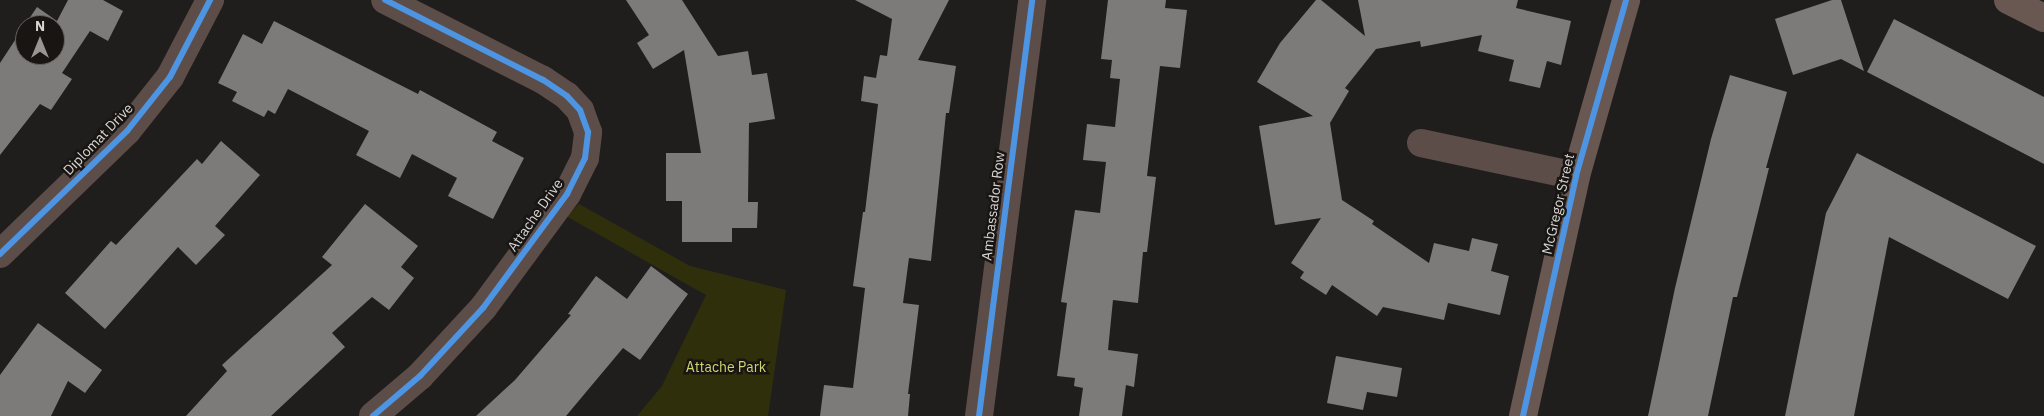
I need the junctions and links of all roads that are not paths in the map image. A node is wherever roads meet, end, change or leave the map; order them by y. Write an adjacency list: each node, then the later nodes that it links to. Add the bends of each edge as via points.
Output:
1 (210, 0): 7 (street, Diplomat Drive, via 170,77 127,131)
2 (385, 0): 8 (street, Attache Drive, via 543,80 568,96 580,110 588,132 585,158 567,194 483,308 420,376)
3 (1032, 0): 9 (street, Ambassador Row)
4 (1626, 0): 6 (street, McGregor Street)
5 (1421, 143): 6 (street)
6 (1576, 176): 10 (street, McGregor Street)
7 (1, 249)
8 (373, 416)
9 (979, 416)
10 (1523, 416)

